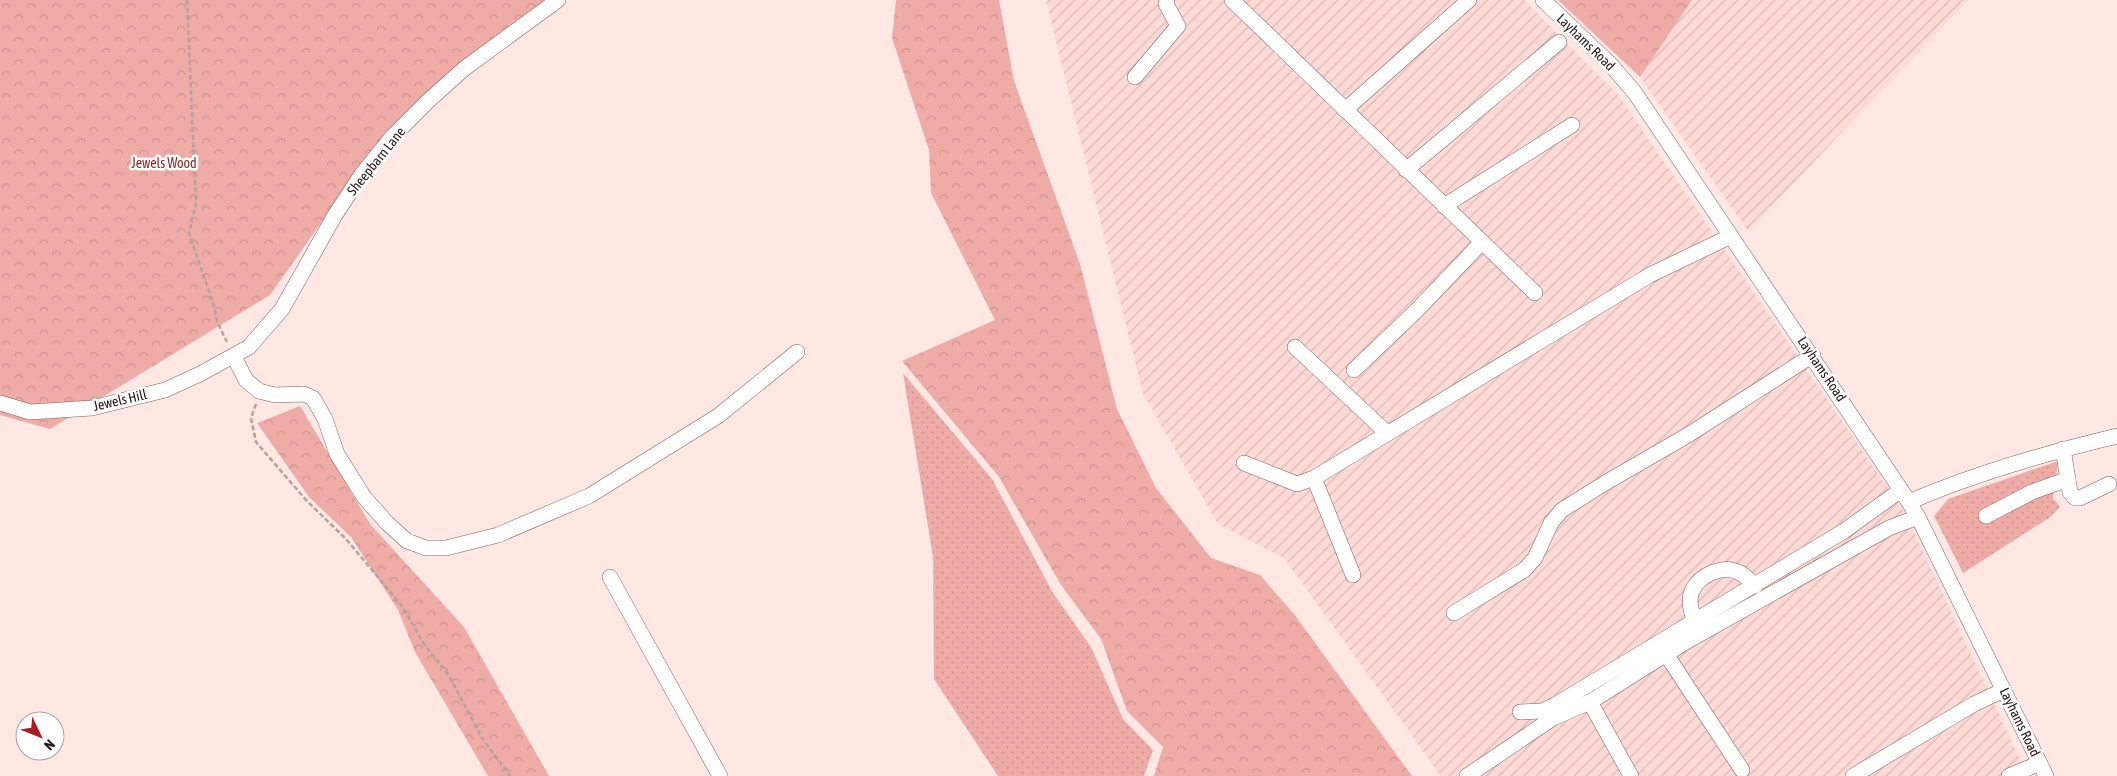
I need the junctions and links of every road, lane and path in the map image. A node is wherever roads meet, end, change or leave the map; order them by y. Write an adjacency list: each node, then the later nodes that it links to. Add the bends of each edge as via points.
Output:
1 (187, 0): 19 (path, via 196,204 189,234 217,321)
2 (558, 0): 19 (street, Sheepbarn Lane, via 465,68 393,136 334,215 282,309 249,347)
3 (1167, 0): 8 (street, via 1178,26)
4 (1232, 0): 9 (street)
5 (1470, 0): 9 (street)
6 (1543, 0): 13 (street, Layhams Road, via 1635,92)
7 (1560, 42): 11 (street)
8 (1135, 77)
9 (1345, 110): 11 (street)
10 (1572, 125): 12 (street)
11 (1406, 170): 12 (street)
12 (1444, 206): 14 (street)
13 (1731, 236): 18 (street, Layhams Road); 23 (street, via 1650,275)
14 (1482, 242): 15 (street); 20 (street)
15 (1535, 293)
16 (1295, 347): 23 (street)
17 (797, 352): 21 (street, via 718,416 588,496 498,535 446,548 426,548 407,541 387,523 364,497 337,454 325,418 312,398 304,394 275,395)
18 (1813, 355): 30 (street, Layhams Road); 36 (street, via 1562,510 1551,523 1535,558 1524,570)
19 (234, 357): 21 (street, via 246,380); 22 (street, Jewels Hill, via 165,390 92,408 30,412)
20 (1354, 370)
21 (259, 391): 44 (path, via 252,418 256,442 306,500 346,539 402,606 424,644 448,674 482,738)
22 (0, 403)
23 (1387, 433): 27 (street)
24 (2117, 436): 25 (street)
25 (2063, 449): 28 (street); 30 (street)
26 (1244, 463): 27 (street, via 1297,484)
27 (1314, 478): 33 (street)
28 (2068, 480): 29 (street, via 2075,498); 31 (street, via 2032,492)
29 (2109, 484)
30 (1905, 496): 32 (street, Layhams Road); 35 (street)
31 (1986, 516)
32 (1918, 517): 38 (street, via 1889,528 1837,556); 39 (street, Layhams Road)
33 (1353, 575)
34 (610, 577): 45 (street)
35 (1755, 586): 37 (street); 37 (street, via 1739,572 1719,570 1708,574 1692,591 1690,603)
36 (1454, 613)
37 (1695, 622): 41 (street, via 1555,705 1542,711)
38 (1666, 654): 40 (street); 42 (street)
39 (2004, 690): 43 (street, Layhams Road); 48 (street, via 1974,704)
40 (1590, 702): 46 (street, via 1553,718); 47 (street)
41 (1520, 712)
42 (1742, 770)
43 (2043, 770): 49 (street)
44 (510, 776)
45 (720, 776)
46 (1468, 776)
47 (1631, 776)
48 (1853, 776)
49 (2010, 776)

